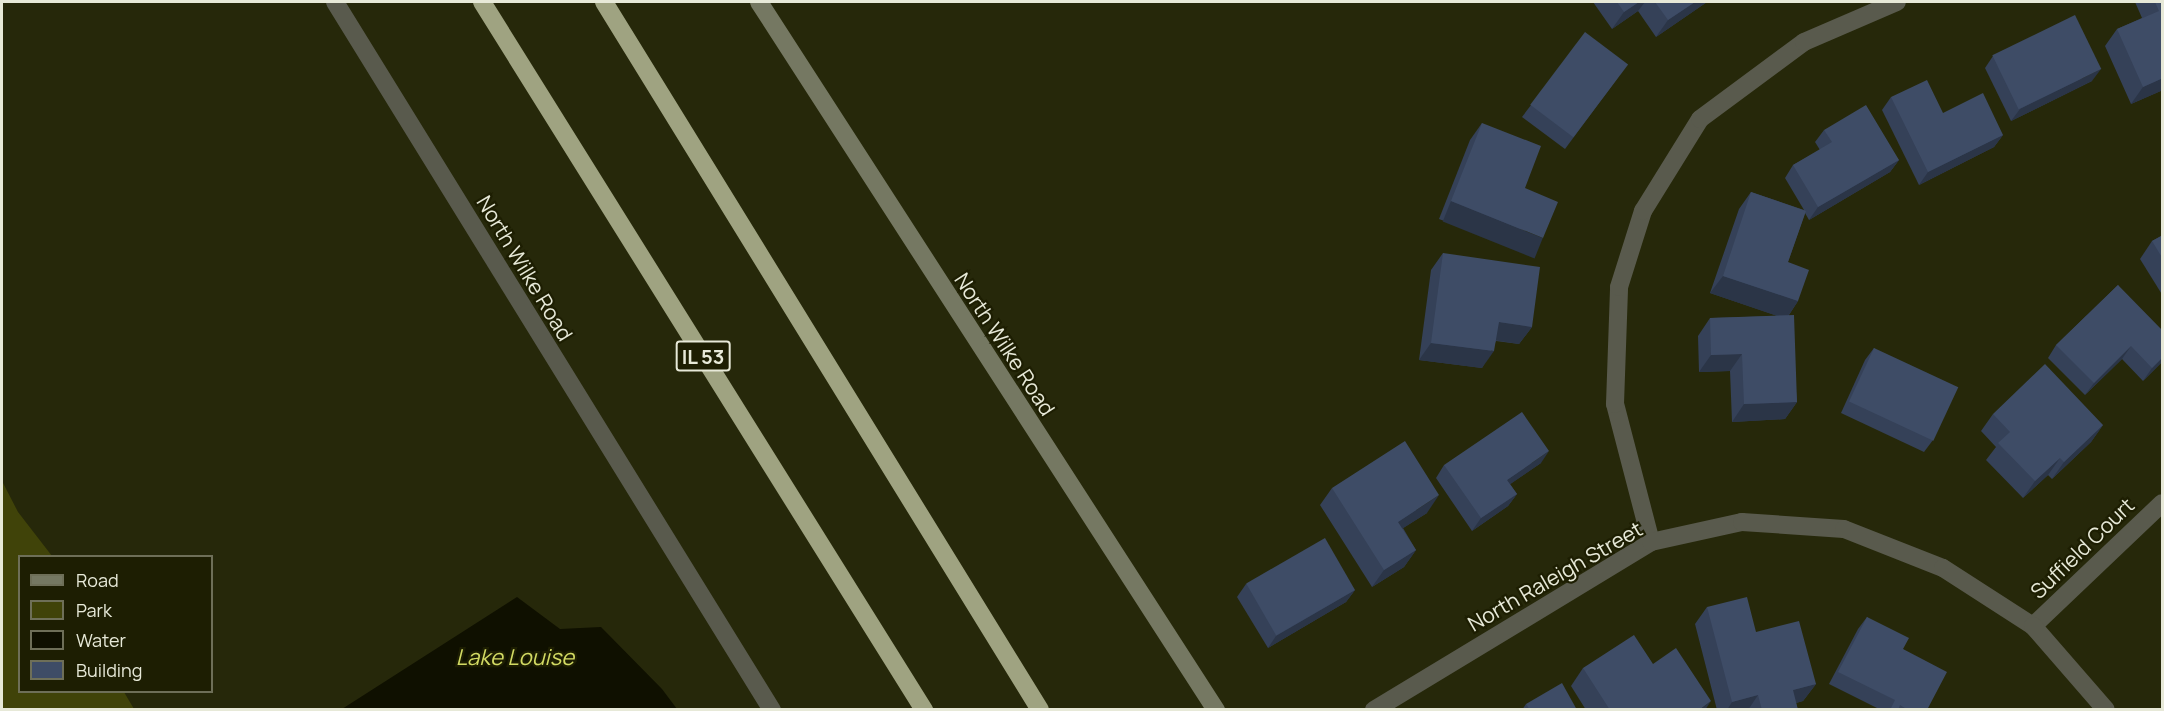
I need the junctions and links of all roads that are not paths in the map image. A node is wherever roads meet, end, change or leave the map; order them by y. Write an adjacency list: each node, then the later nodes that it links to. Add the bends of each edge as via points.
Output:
1 (335, 2): 9 (street, North Wilke Road)
2 (482, 2): 10 (highway, IL 53)
3 (604, 2): 11 (highway)
4 (759, 2): 12 (street, North Wilke Road)
5 (1897, 2): 7 (street, via 1804,42 1700,119 1643,212 1618,287 1615,404)
6 (2163, 503): 8 (street, Suffield Court)
7 (1652, 542): 8 (street, North Raleigh Street, via 1742,522 1844,529 1943,568); 13 (street, North Raleigh Street)
8 (2033, 626): 14 (street, North Raleigh Street)
9 (772, 710)
10 (924, 710)
11 (1040, 710)
12 (1216, 710)
13 (1374, 710)
14 (2106, 710)

